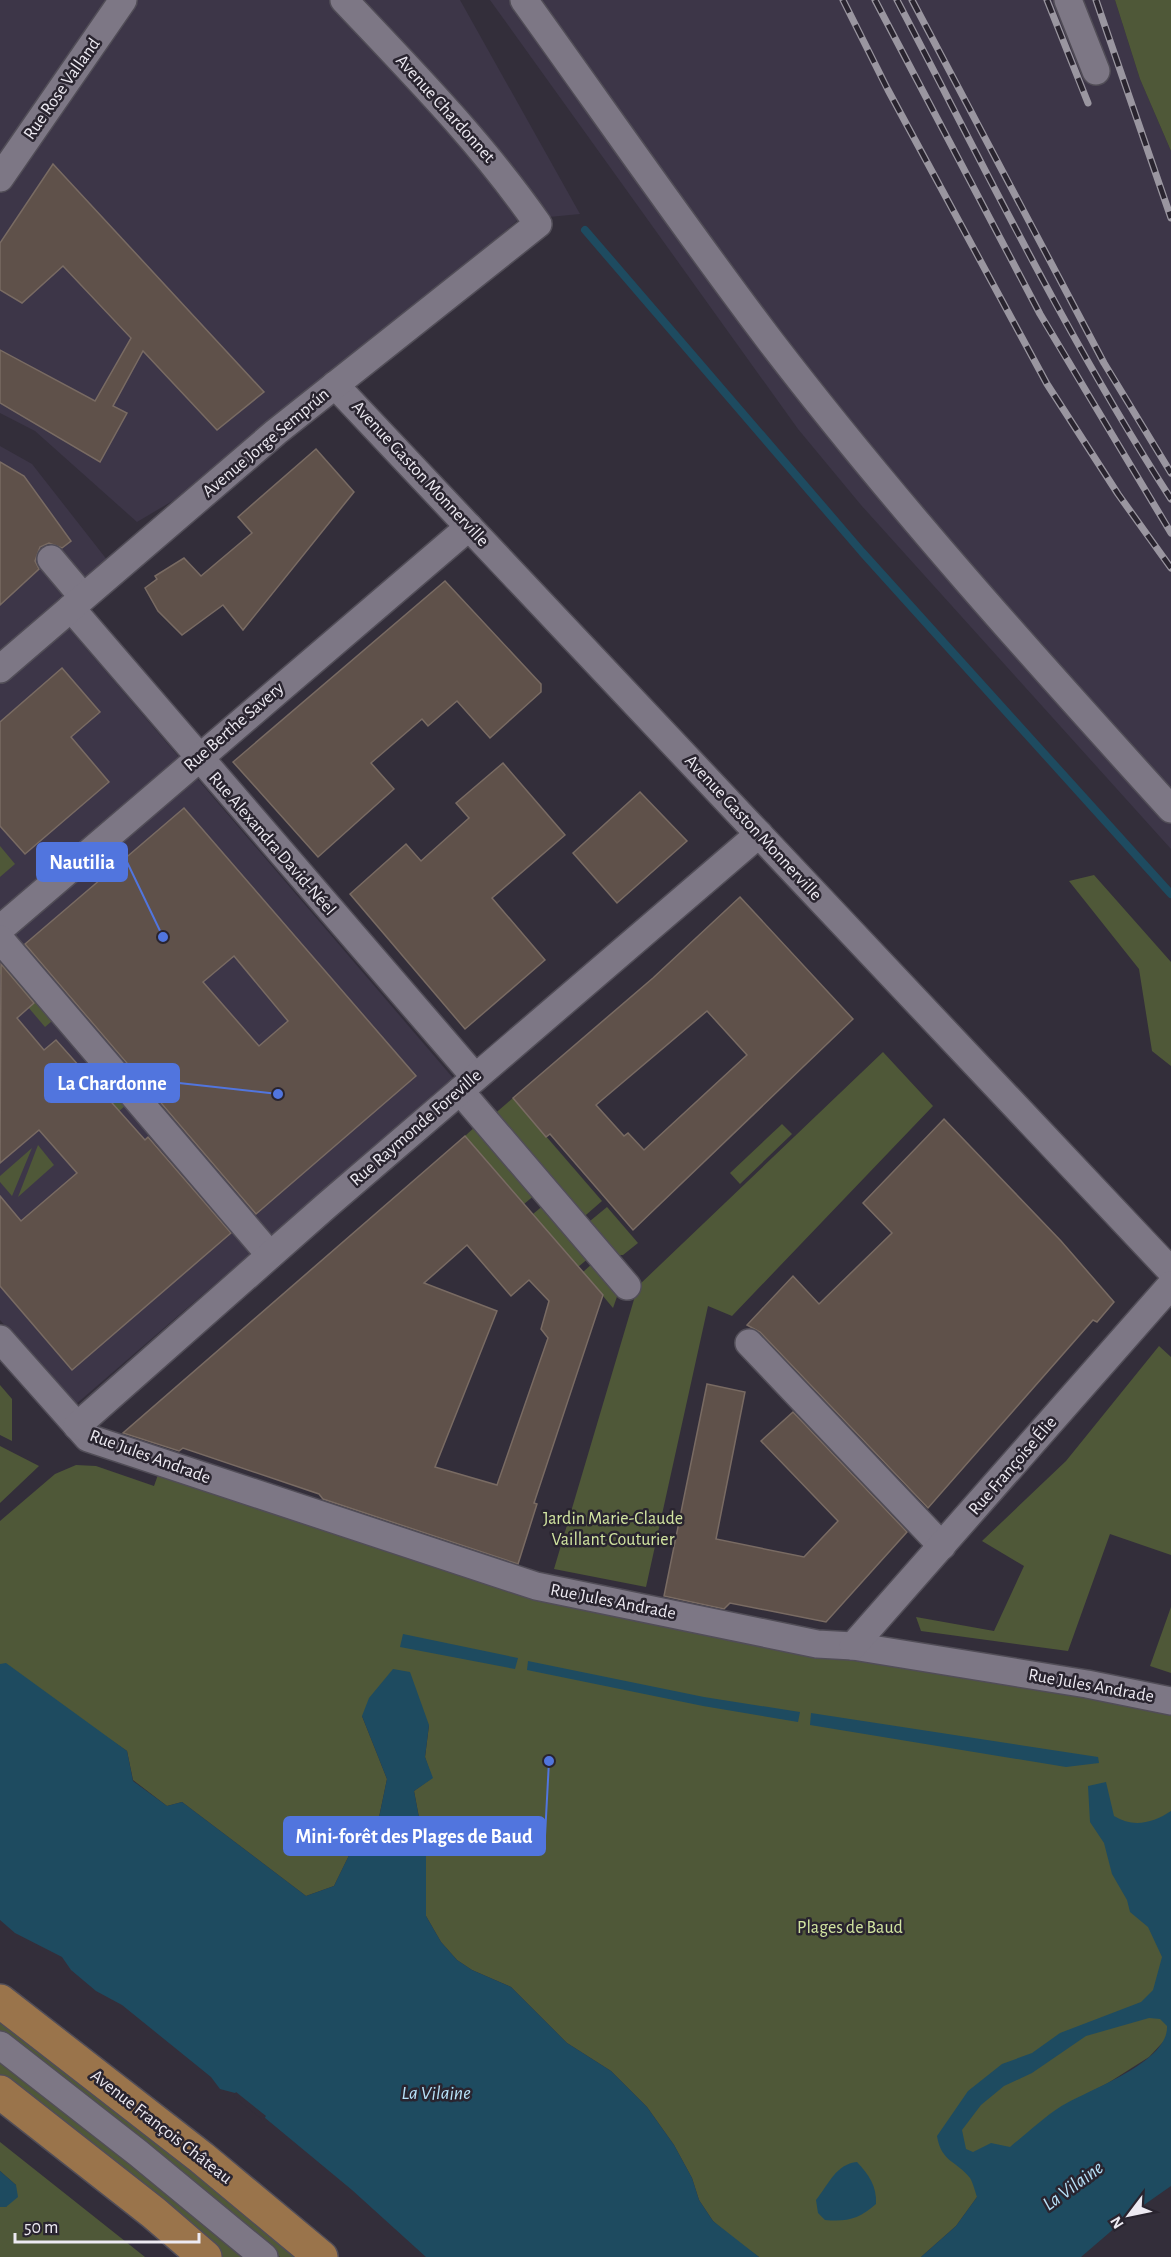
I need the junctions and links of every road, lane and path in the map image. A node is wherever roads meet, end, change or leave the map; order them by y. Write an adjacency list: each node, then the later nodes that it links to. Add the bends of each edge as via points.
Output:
1 (123, 0): 6 (street, Rue Rose Valland)
2 (344, 0): 7 (street, Avenue Chardonnet, via 468,132)
3 (524, 0): 14 (street, via 771,342 846,437 930,540)
4 (1068, 0): 5 (street)
5 (1096, 71)
6 (0, 178)
7 (538, 224): 8 (street, Avenue Jorge Semprún)
8 (335, 385): 9 (street, Avenue Gaston Monnerville); 11 (street, Avenue Jorge Semprún)
9 (469, 527): 13 (street, Rue Berthe Savery); 15 (street, Avenue Gaston Monnerville)
10 (51, 559): 11 (street, Rue Alexandra David-Néel)
11 (77, 602): 12 (street, Avenue Jorge Semprún); 13 (street, Rue Alexandra David-Néel)
12 (0, 669)
13 (198, 758): 16 (street, Rue Berthe Savery); 18 (street, Rue Alexandra David-Néel)
14 (1171, 809)
15 (759, 834): 18 (street, Rue Raymonde Foreville); 20 (street, Avenue Gaston Monnerville)
16 (0, 929)
17 (0, 939): 19 (street)
18 (467, 1084): 19 (street, Rue Raymonde Foreville); 22 (street, Rue Alexandra David-Néel)
19 (270, 1255): 25 (street, Rue Raymonde Foreville)
20 (1171, 1271)
21 (1171, 1285): 26 (street, Rue Françoise Élie)
22 (627, 1286)
23 (0, 1339): 25 (street, Rue Jules Andrade)
24 (749, 1343): 26 (street)
25 (76, 1426): 27 (street, Rue Jules Andrade, via 88,1438 536,1586 817,1644)
26 (942, 1546): 27 (street, Rue Françoise Élie)
27 (853, 1646): 28 (street, Rue Jules Andrade)
28 (1171, 1701)
29 (0, 2001): 34 (main road, Avenue François Château, via 202,2158)
30 (0, 2045): 33 (street)
31 (0, 2092): 32 (main road)
32 (205, 2257)
33 (264, 2257)
34 (321, 2257)

